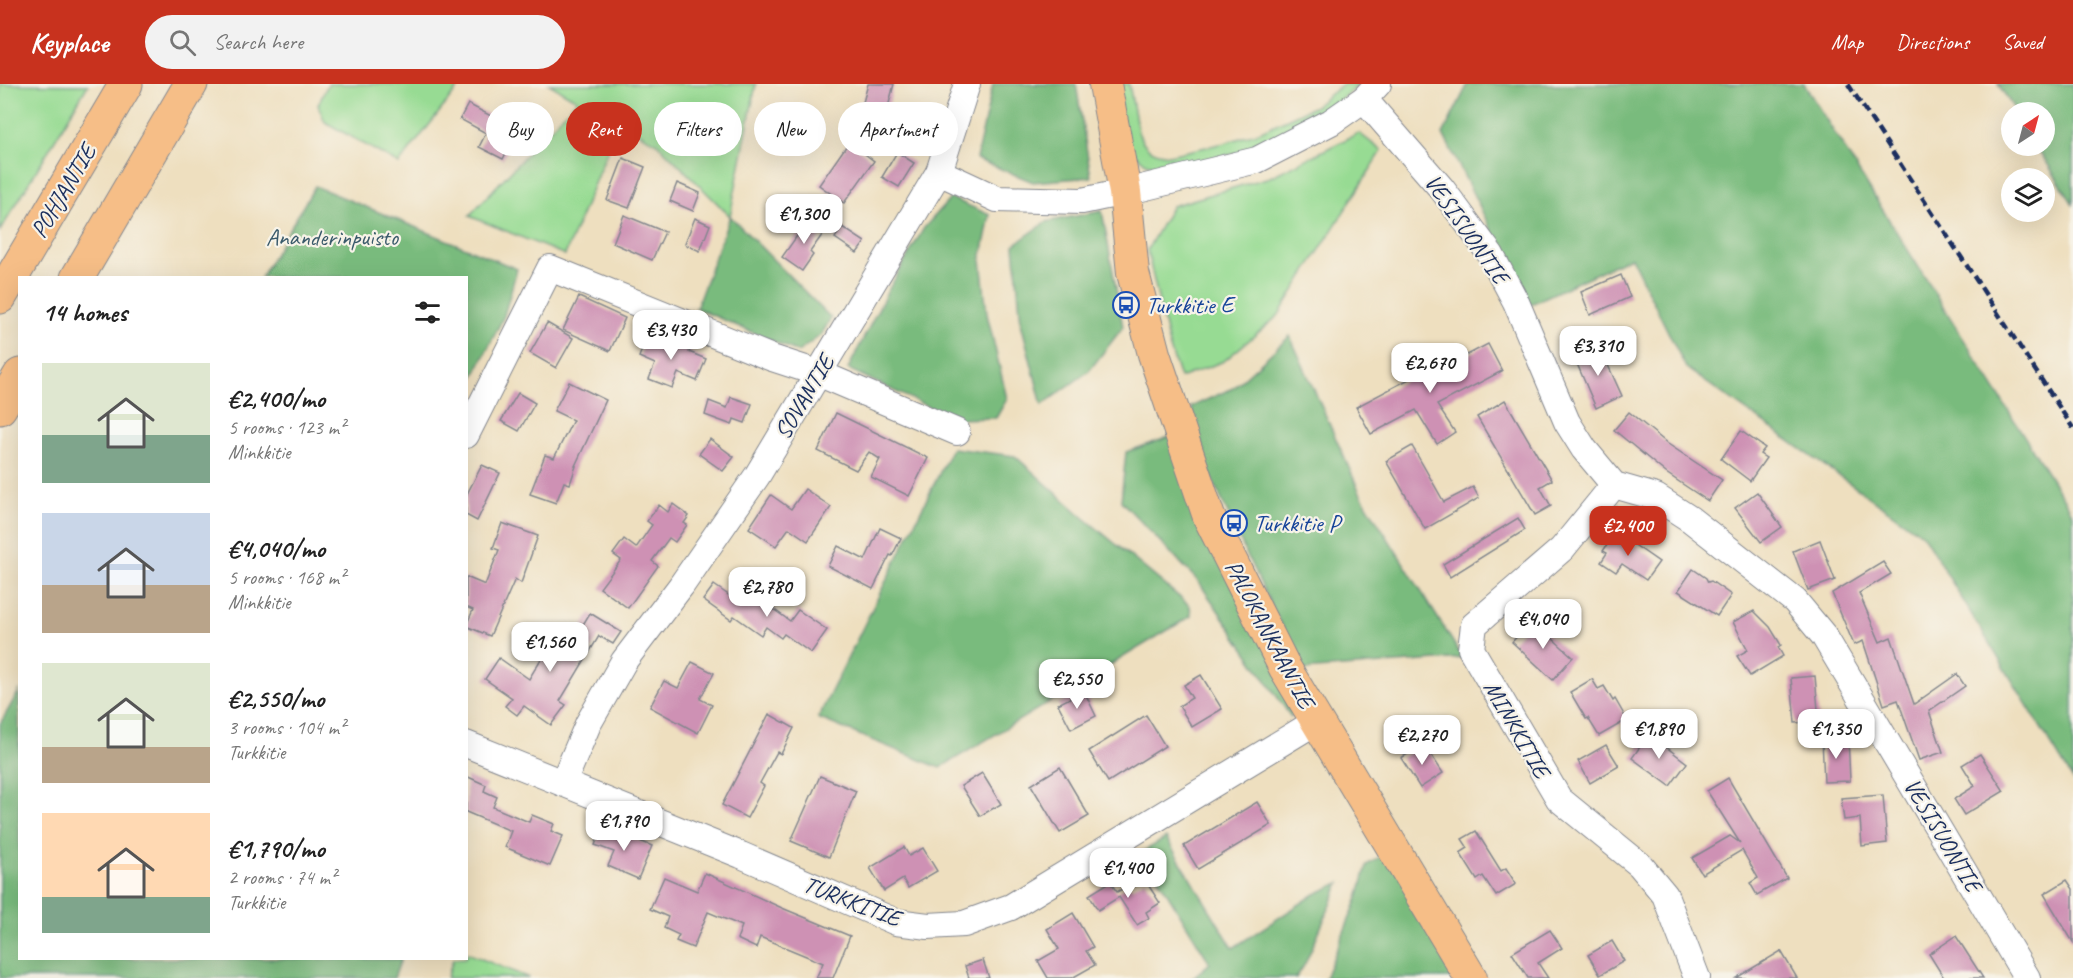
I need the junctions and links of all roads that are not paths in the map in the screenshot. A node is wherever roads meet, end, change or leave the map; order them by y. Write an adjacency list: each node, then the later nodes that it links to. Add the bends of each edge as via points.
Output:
1 (126, 84): 9 (highway, POHJANTIE)
2 (190, 84): 8 (highway)
3 (967, 84): 6 (street, SOVANTIE)
4 (1105, 84): 7 (main road, PALOKANKAANTIE)
5 (1371, 91): 7 (street, via 1331,122 1257,160); 15 (street, VESISUONTIE, via 1491,255 1516,302 1567,422)
6 (939, 172): 7 (street, via 997,199 1082,201); 10 (street, SOVANTIE)
7 (1125, 192): 16 (main road, PALOKANKAANTIE, via 1133,273 1154,354 1209,517 1285,668)
8 (78, 276)
9 (0, 297)
10 (818, 373): 13 (street, via 550,268); 14 (street); 18 (street, SOVANTIE, via 757,476 624,661 588,724)
11 (18, 378): 12 (highway)
12 (0, 408)
13 (468, 431)
14 (957, 432)
15 (1614, 484): 20 (street, MINKKITIE, via 1562,549 1474,625 1471,649 1559,799 1640,865 1665,895); 21 (street, VESISUONTIE, via 1665,502 1796,601 1830,645)
16 (1317, 721): 18 (street, TURKKITIE, via 1011,907 964,924 928,926 896,922); 19 (main road, PALOKANKAANTIE)
17 (468, 745): 18 (street, TURKKITIE)
18 (563, 783)
19 (1471, 978)
20 (1697, 978)
21 (2027, 978)

